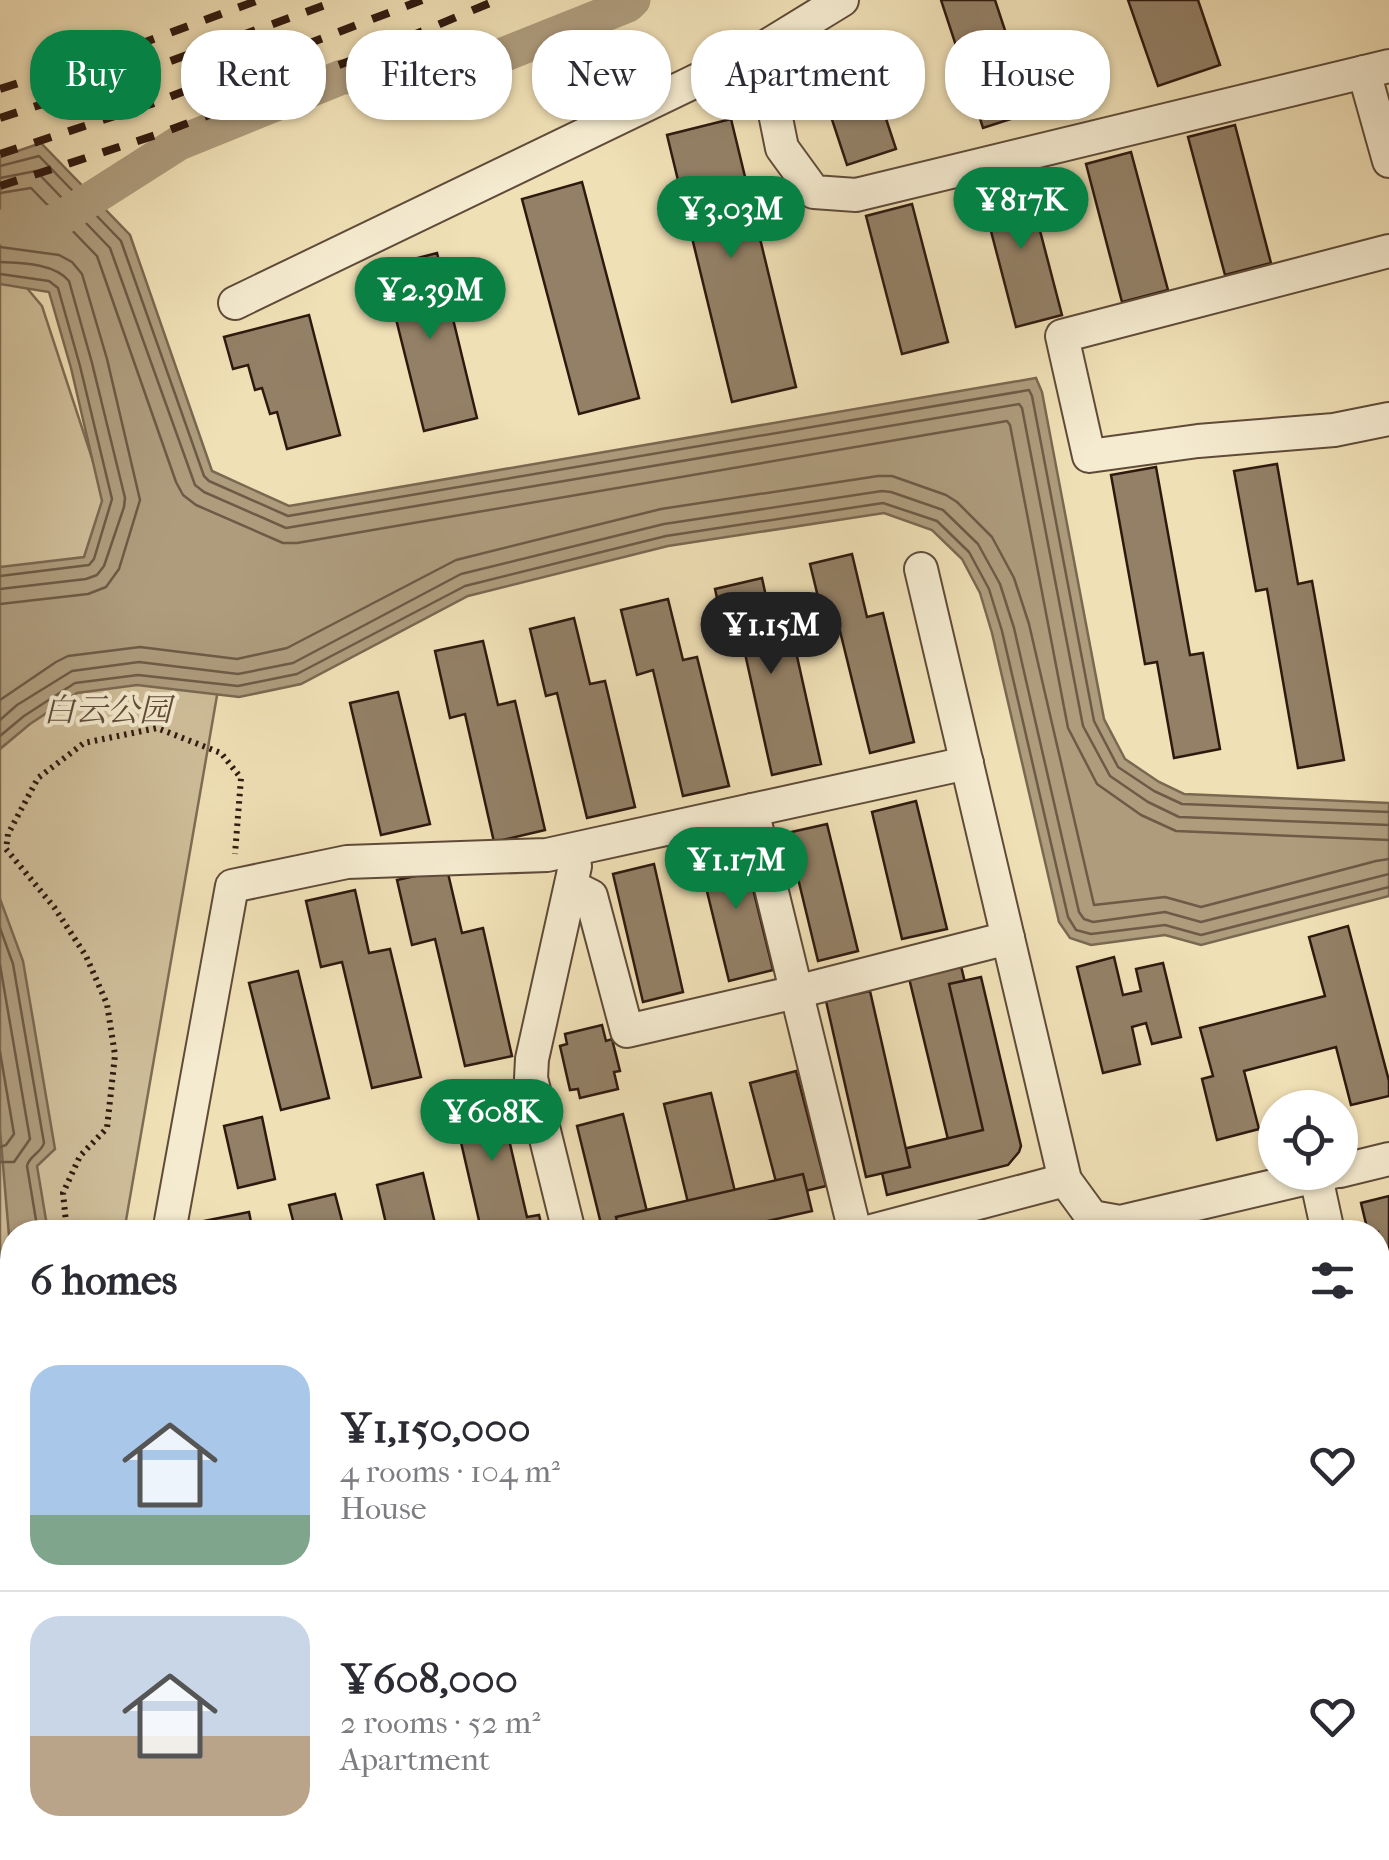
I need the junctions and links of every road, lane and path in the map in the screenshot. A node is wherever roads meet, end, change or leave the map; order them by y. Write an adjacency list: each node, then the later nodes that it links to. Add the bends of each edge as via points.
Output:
1 (842, 0): 2 (street)
2 (793, 30)
3 (1376, 69): 5 (street, via 856,195 814,192 782,148); 6 (street)
4 (691, 83): 8 (street)
5 (776, 120)
6 (1389, 160)
7 (1389, 251): 9 (street, via 1062,336 1089,456)
8 (236, 303)
9 (1389, 420)
10 (921, 570): 11 (street)
11 (967, 763): 12 (street); 17 (street)
12 (752, 810): 13 (street); 18 (street)
13 (579, 848): 15 (street, via 347,862); 16 (street)
14 (3, 849): 15 (path, via 38,778 84,742 157,728 221,753 241,778); 25 (path, via 54,907 107,1004 115,1055 107,1128 80,1156 63,1193)
15 (232, 886): 26 (street)
16 (571, 886): 18 (street, via 591,896 627,1031); 27 (street, via 531,1078)
17 (1008, 938): 18 (street); 21 (street)
18 (796, 992): 28 (street)
19 (1389, 1159): 20 (street)
20 (1358, 1166)
21 (1065, 1180): 29 (street); 30 (street)
22 (1282, 1190): 24 (street)
23 (1329, 1190): 32 (street)
24 (1199, 1219): 31 (street)
25 (66, 1220)
26 (171, 1220)
27 (566, 1220)
28 (852, 1220)
29 (913, 1220)
30 (1087, 1220)
31 (1173, 1220)
32 (1328, 1220)

